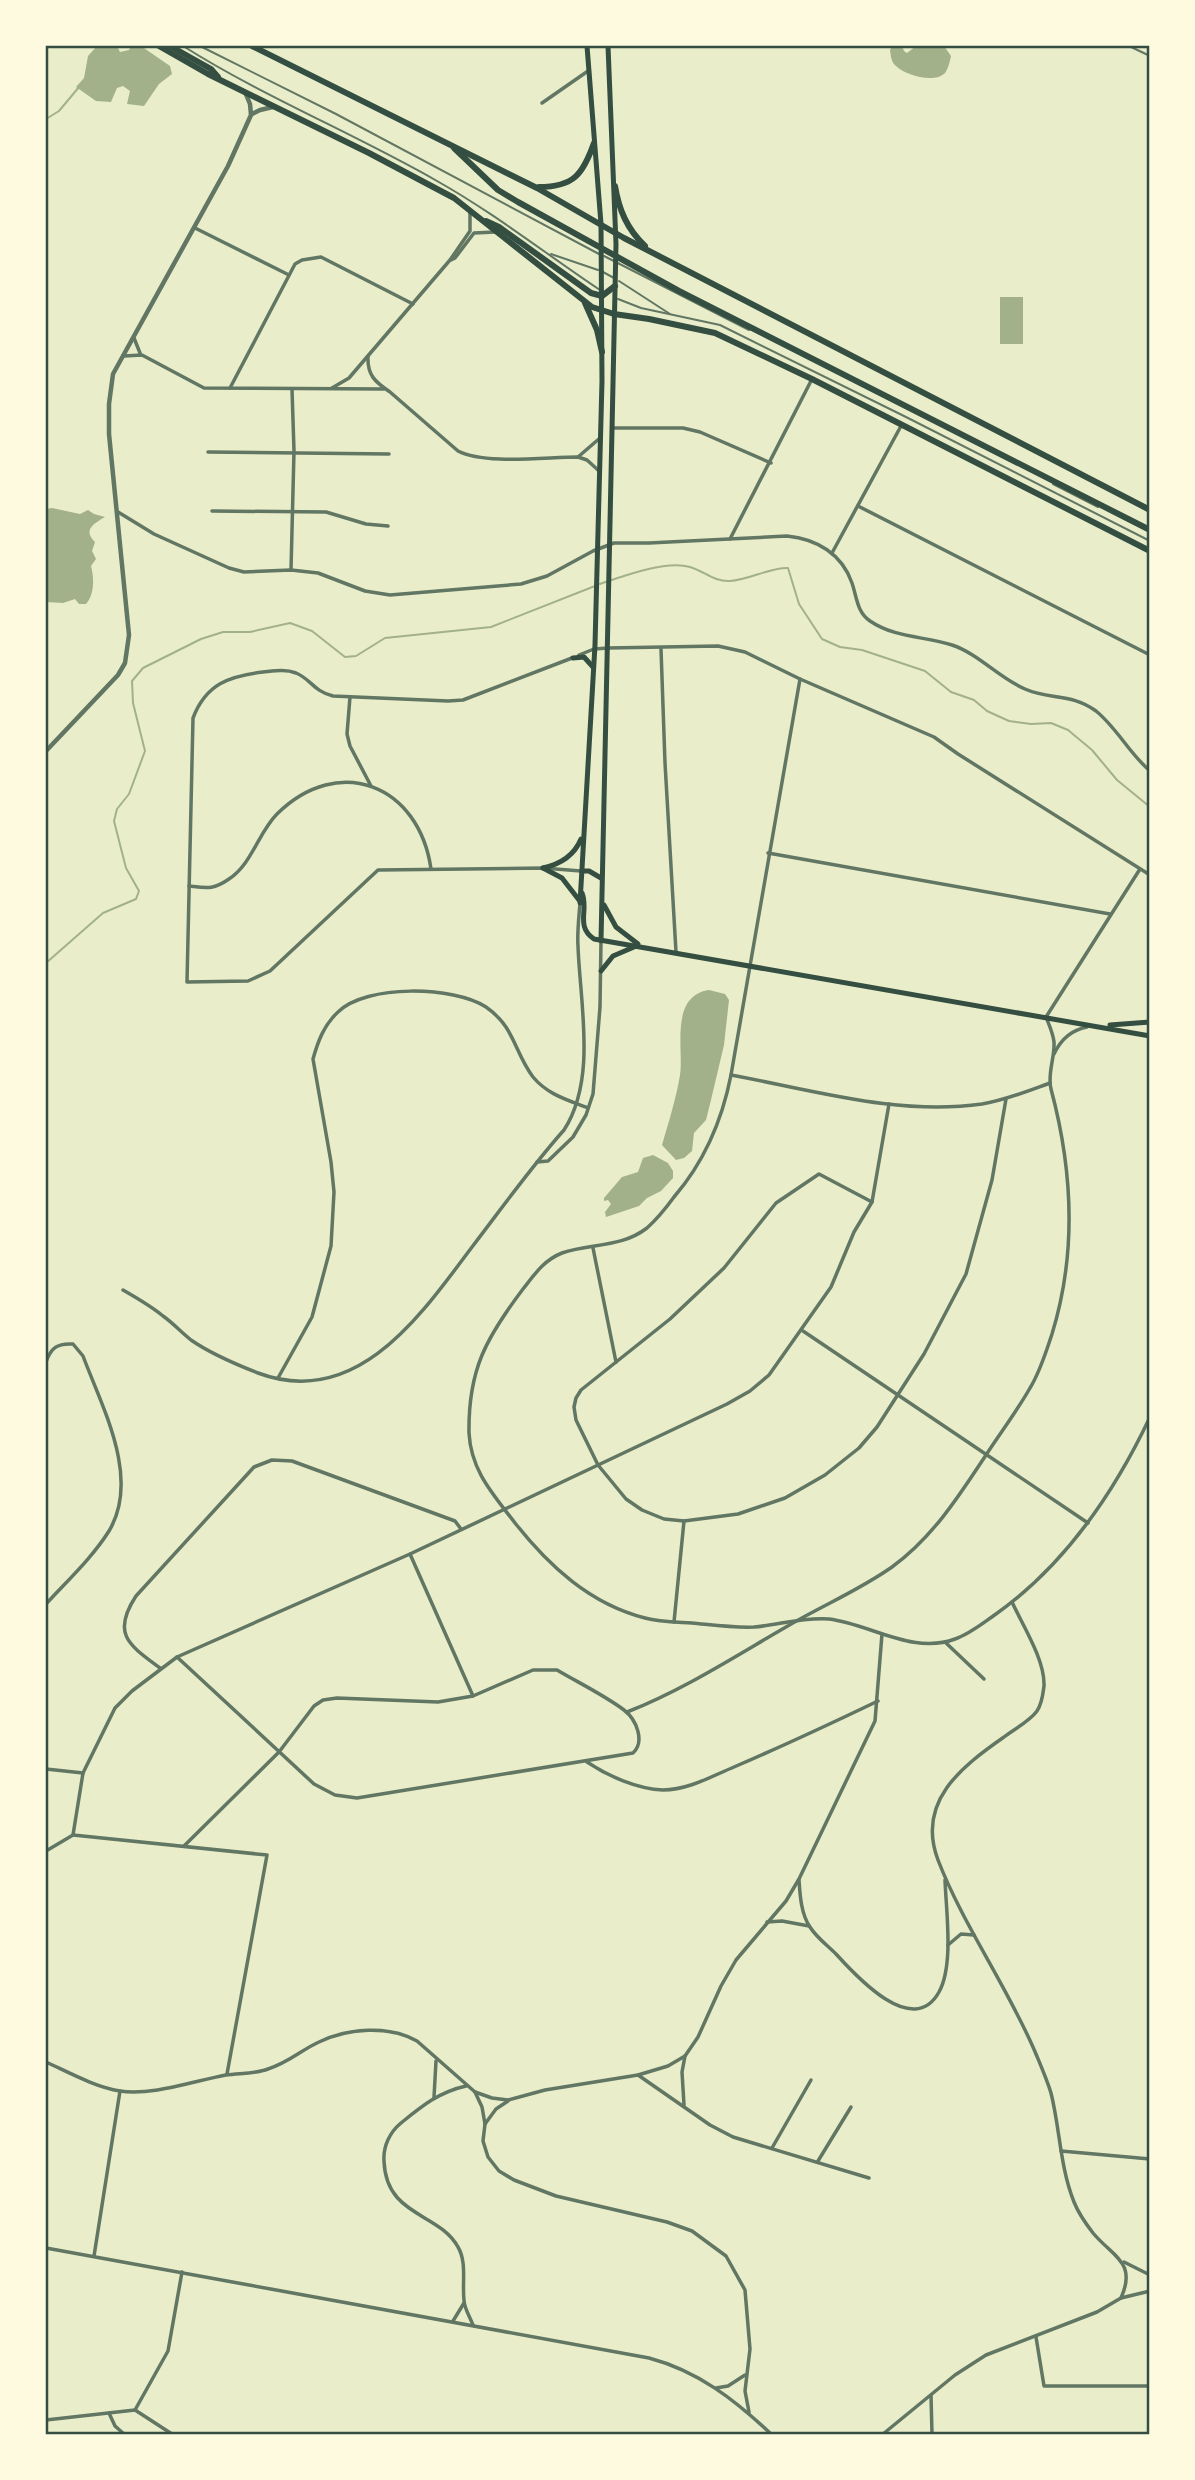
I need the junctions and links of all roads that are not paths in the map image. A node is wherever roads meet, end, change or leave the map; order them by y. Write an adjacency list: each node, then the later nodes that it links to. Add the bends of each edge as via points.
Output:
1 (159, 46): 11 (main road)
2 (170, 46): 11 (main road, via 211,69)
3 (183, 46): 27 (lane, via 244,83 438,181)
4 (200, 46): 26 (lane)
5 (252, 46): 17 (main road)
6 (587, 46): 10 (main road)
7 (608, 46): 18 (main road)
8 (1129, 46): 9 (lane)
9 (1150, 56)
10 (588, 71): 13 (street); 16 (main road)
11 (219, 79): 12 (main road)
12 (244, 91): 14 (main road); 15 (street)
13 (542, 103)
14 (275, 107): 15 (street); 20 (main road)
15 (251, 115): 23 (street)
16 (594, 143): 19 (main road, via 574,179); 22 (main road)
17 (451, 144): 19 (main road); 26 (main road, via 498,190)
18 (615, 186): 25 (main road); 28 (main road, via 628,226 648,249)
19 (537, 188): 22 (main road)
20 (470, 209): 21 (main road); 30 (street, via 470,231)
21 (481, 219): 24 (main road); 34 (main road, via 592,293)
22 (601, 224): 25 (main road); 26 (main road)
23 (195, 228): 32 (street); 41 (street)
24 (495, 232): 30 (street, via 474,233); 36 (main road)
25 (616, 233): 28 (main road); 29 (main road)
26 (601, 251): 29 (main road); 31 (main road)
27 (548, 253): 31 (lane); 34 (lane)
28 (662, 257): 61 (main road)
29 (615, 258): 33 (main road); 66 (main road)
30 (450, 260): 37 (street)
31 (601, 271): 33 (lane); 34 (main road)
32 (289, 275): 37 (street, via 302,260 321,257); 47 (street)
33 (617, 282): 34 (main road); 35 (main road); 40 (lane)
34 (603, 293): 35 (lane); 38 (main road)
35 (615, 298): 39 (main road); 40 (lane)
36 (584, 302): 38 (main road); 42 (main road)
37 (413, 304): 45 (street)
38 (602, 312): 39 (main road); 42 (main road)
39 (614, 314): 46 (main road, via 715,333); 52 (main road)
40 (674, 316): 68 (lane, via 720,325)
41 (134, 338): 43 (street); 44 (street)
42 (602, 352): 53 (main road)
43 (142, 355): 44 (street); 47 (street, via 204,388)
44 (124, 356): 64 (street, via 113,374 108,404)
45 (368, 356): 49 (street, via 349,378); 50 (street, via 371,376)
46 (812, 379): 51 (main road); 58 (street)
47 (230, 388): 48 (street)
48 (292, 389): 49 (street); 54 (street)
49 (330, 389): 50 (street)
50 (386, 389): 57 (street, via 468,456)
51 (902, 424): 60 (street); 71 (main road)
52 (613, 428): 58 (street, via 682,428); 69 (main road)
53 (600, 438): 57 (street); 59 (main road)
54 (294, 451): 55 (street); 56 (street); 63 (street)
55 (208, 452)
56 (389, 454)
57 (578, 457): 59 (street)
58 (771, 463): 67 (street)
59 (599, 471): 70 (main road)
60 (858, 506): 72 (street); 77 (street)
61 (1150, 510)
62 (212, 511): 63 (street)
63 (292, 511): 65 (street, via 326,512); 73 (street)
64 (118, 512): 73 (street, via 229,568 244,572); 82 (street, via 130,635 125,663)
65 (388, 526)
66 (1150, 531)
67 (730, 539): 69 (street); 72 (street, via 801,537)
68 (1150, 541)
69 (610, 544): 70 (street); 74 (main road)
70 (598, 549): 73 (street, via 521,584 390,595 318,573); 75 (main road)
71 (1150, 551)
72 (832, 553): 83 (street, via 851,582 859,609 880,628 959,648 1028,691 1082,703 1107,722)
73 (291, 570)
74 (608, 648): 75 (street); 76 (street); 92 (main road)
75 (594, 649): 78 (street); 79 (main road)
76 (661, 649): 80 (street, via 718,646 745,652); 100 (street)
77 (1150, 655)
78 (573, 658): 79 (main road, via 587,659); 81 (street, via 463,700)
79 (593, 668): 85 (main road)
80 (800, 679): 86 (street); 89 (street, via 934,737)
81 (349, 697): 84 (street, via 347,734); 93 (street, via 320,692 303,677 282,670 239,677 207,693 193,718)
82 (46, 751)
83 (1150, 771)
84 (371, 786): 88 (street, via 388,793 418,825); 93 (street, via 312,789 275,815 231,878 211,889)
85 (584, 829): 87 (main road, via 568,857); 90 (main road)
86 (768, 853): 97 (street); 101 (street)
87 (543, 868): 88 (street); 90 (street); 96 (main road, via 562,878)
88 (430, 869): 93 (street, via 378,870 270,971 237,982 187,982)
89 (1140, 869): 91 (street); 97 (street)
90 (582, 871): 92 (main road); 94 (main road)
91 (1150, 876)
92 (602, 878): 95 (main road)
93 (189, 886)
94 (581, 890): 96 (main road); 98 (main road, via 584,929)
95 (603, 900): 98 (main road); 99 (main road, via 616,927)
96 (580, 903): 111 (street, via 577,943 583,1027)
97 (1110, 914): 103 (street)
98 (601, 941): 99 (main road); 102 (street)
99 (640, 946): 100 (main road); 102 (main road, via 621,951)
100 (676, 952): 101 (main road)
101 (751, 965): 103 (main road); 108 (street)
102 (601, 971): 113 (street, via 595,1083)
103 (1046, 1017): 105 (main road); 107 (street, via 1054,1041)
104 (1150, 1022): 105 (main road)
105 (1093, 1025): 106 (main road); 107 (street, via 1071,1032)
106 (1150, 1037)
107 (1053, 1055): 109 (street)
108 (731, 1074): 112 (street); 116 (street, via 714,1135 687,1181 647,1228 631,1238)
109 (1050, 1083): 110 (street); 124 (street, via 1066,1153 1070,1205 1065,1282 1031,1387)
110 (1006, 1099): 112 (street, via 948,1107); 122 (street, via 992,1180 966,1274)
111 (578, 1104): 113 (street); 114 (street, via 564,1130); 121 (street, via 558,1097 537,1081 509,1028 470,1000 433,992 395,993 352,1002 339,1011 322,1034 313,1059 334,1192 331,1246 312,1317)
112 (889, 1104): 115 (street)
113 (588, 1108): 114 (street, via 581,1125 559,1151 548,1161)
114 (537, 1162): 121 (street, via 406,1332 353,1369 321,1380)
115 (872, 1202): 118 (street, via 831,1287); 120 (street, via 819,1174 776,1203 724,1268)
116 (593, 1248): 120 (street); 126 (street, via 562,1253 545,1263 496,1324 476,1368 470,1416 472,1457)
117 (123, 1290): 121 (street, via 223,1359)
118 (803, 1331): 122 (street); 125 (street, via 769,1375 750,1391)
119 (46, 1362): 132 (street, via 50,1350 61,1343 73,1344 83,1356 119,1453 121,1473 118,1510 110,1529)
120 (616, 1363): 125 (street, via 581,1390 574,1407)
121 (278, 1378)
122 (897, 1395): 124 (street); 127 (street, via 859,1448 785,1498 738,1514)
123 (1150, 1417): 128 (street)
124 (986, 1454): 128 (street); 133 (street, via 955,1504 902,1559)
125 (598, 1465): 126 (street); 127 (street, via 626,1499 642,1510)
126 (504, 1509): 129 (street); 134 (street, via 538,1553 593,1596 648,1619)
127 (684, 1521): 134 (street)
128 (1089, 1524): 131 (street)
129 (461, 1529): 130 (street); 138 (street, via 455,1521 292,1461 272,1460 254,1467 128,1608 123,1621 125,1637)
130 (410, 1554): 137 (street); 140 (street)
131 (1012, 1602): 136 (street, via 957,1639); 150 (street, via 1042,1667 1042,1699 1028,1720 952,1780 937,1805 931,1840)
132 (46, 1604)
133 (800, 1619): 134 (street, via 756,1627); 135 (street, via 841,1621); 142 (street, via 722,1665)
134 (674, 1622)
135 (882, 1634): 136 (street, via 914,1642); 141 (street)
136 (945, 1642): 139 (street)
137 (177, 1657): 138 (street); 143 (street)
138 (160, 1668): 146 (street, via 115,1708)
139 (984, 1679)
140 (473, 1696): 142 (street, via 533,1670 557,1670); 143 (street, via 438,1702 323,1700)
141 (877, 1701): 144 (street, via 689,1786 643,1788); 151 (street, via 870,1733)
142 (627, 1712): 144 (street, via 640,1738 637,1749)
143 (279, 1752): 144 (street, via 314,1784 335,1796 357,1798); 148 (street)
144 (587, 1762)
145 (46, 1769): 146 (street)
146 (83, 1773): 147 (street)
147 (74, 1835): 148 (street); 149 (street)
148 (184, 1846): 159 (street, via 267,1855)
149 (46, 1851)
150 (945, 1878): 154 (street); 155 (street)
151 (799, 1879): 152 (street); 153 (street)
152 (767, 1922): 153 (street); 156 (street, via 736,1960)
153 (809, 1926): 155 (street, via 858,1978 892,2004 906,2008 920,2008 939,1991)
154 (974, 1935): 155 (street, via 961,1934); 171 (street, via 1035,2052 1050,2092)
155 (947, 1947)
156 (685, 2056): 160 (street); 167 (street)
157 (436, 2059): 159 (street, via 406,2035 363,2031 316,2043 266,2070); 162 (street); 165 (street)
158 (46, 2062): 163 (street)
159 (227, 2075): 163 (street)
160 (638, 2075): 166 (street); 167 (street)
161 (811, 2080): 170 (street)
162 (466, 2086): 164 (street); 165 (street)
163 (120, 2091): 176 (street)
164 (475, 2092): 166 (street); 169 (street)
165 (434, 2097): 182 (street, via 397,2126 387,2141 385,2175 409,2209 449,2234 458,2247 463,2260)
166 (508, 2100): 169 (street)
167 (684, 2105): 170 (street, via 733,2137)
168 (851, 2107): 173 (street)
169 (485, 2124): 186 (street, via 483,2141 488,2157 514,2180 556,2196 667,2222 692,2231 726,2256 745,2290 750,2349)
170 (772, 2149): 173 (street)
171 (1061, 2151): 172 (street); 177 (street, via 1076,2206 1093,2233)
172 (1150, 2159)
173 (818, 2161): 174 (street)
174 (869, 2178)
175 (46, 2248): 176 (street)
176 (94, 2256): 178 (street)
177 (1122, 2261): 179 (street); 181 (street, via 1126,2286)
178 (182, 2272): 183 (street); 190 (street, via 168,2351)
179 (1150, 2275)
180 (1150, 2291): 181 (street)
181 (1121, 2298): 185 (street)
182 (464, 2303): 183 (street); 184 (street)
183 (453, 2321): 184 (street)
184 (473, 2325): 188 (street, via 661,2361)
185 (1036, 2336): 187 (street, via 1044,2386); 189 (street, via 986,2355)
186 (746, 2375): 188 (street); 192 (street)
187 (1150, 2386)
188 (716, 2388): 192 (street)
189 (931, 2395): 197 (street); 198 (street)
190 (135, 2410): 191 (street); 195 (street)
191 (109, 2413): 193 (street); 194 (street)
192 (750, 2414): 196 (street)
193 (46, 2420)
194 (124, 2434)
195 (173, 2434)
196 (771, 2434)
197 (883, 2434)
198 (932, 2434)

